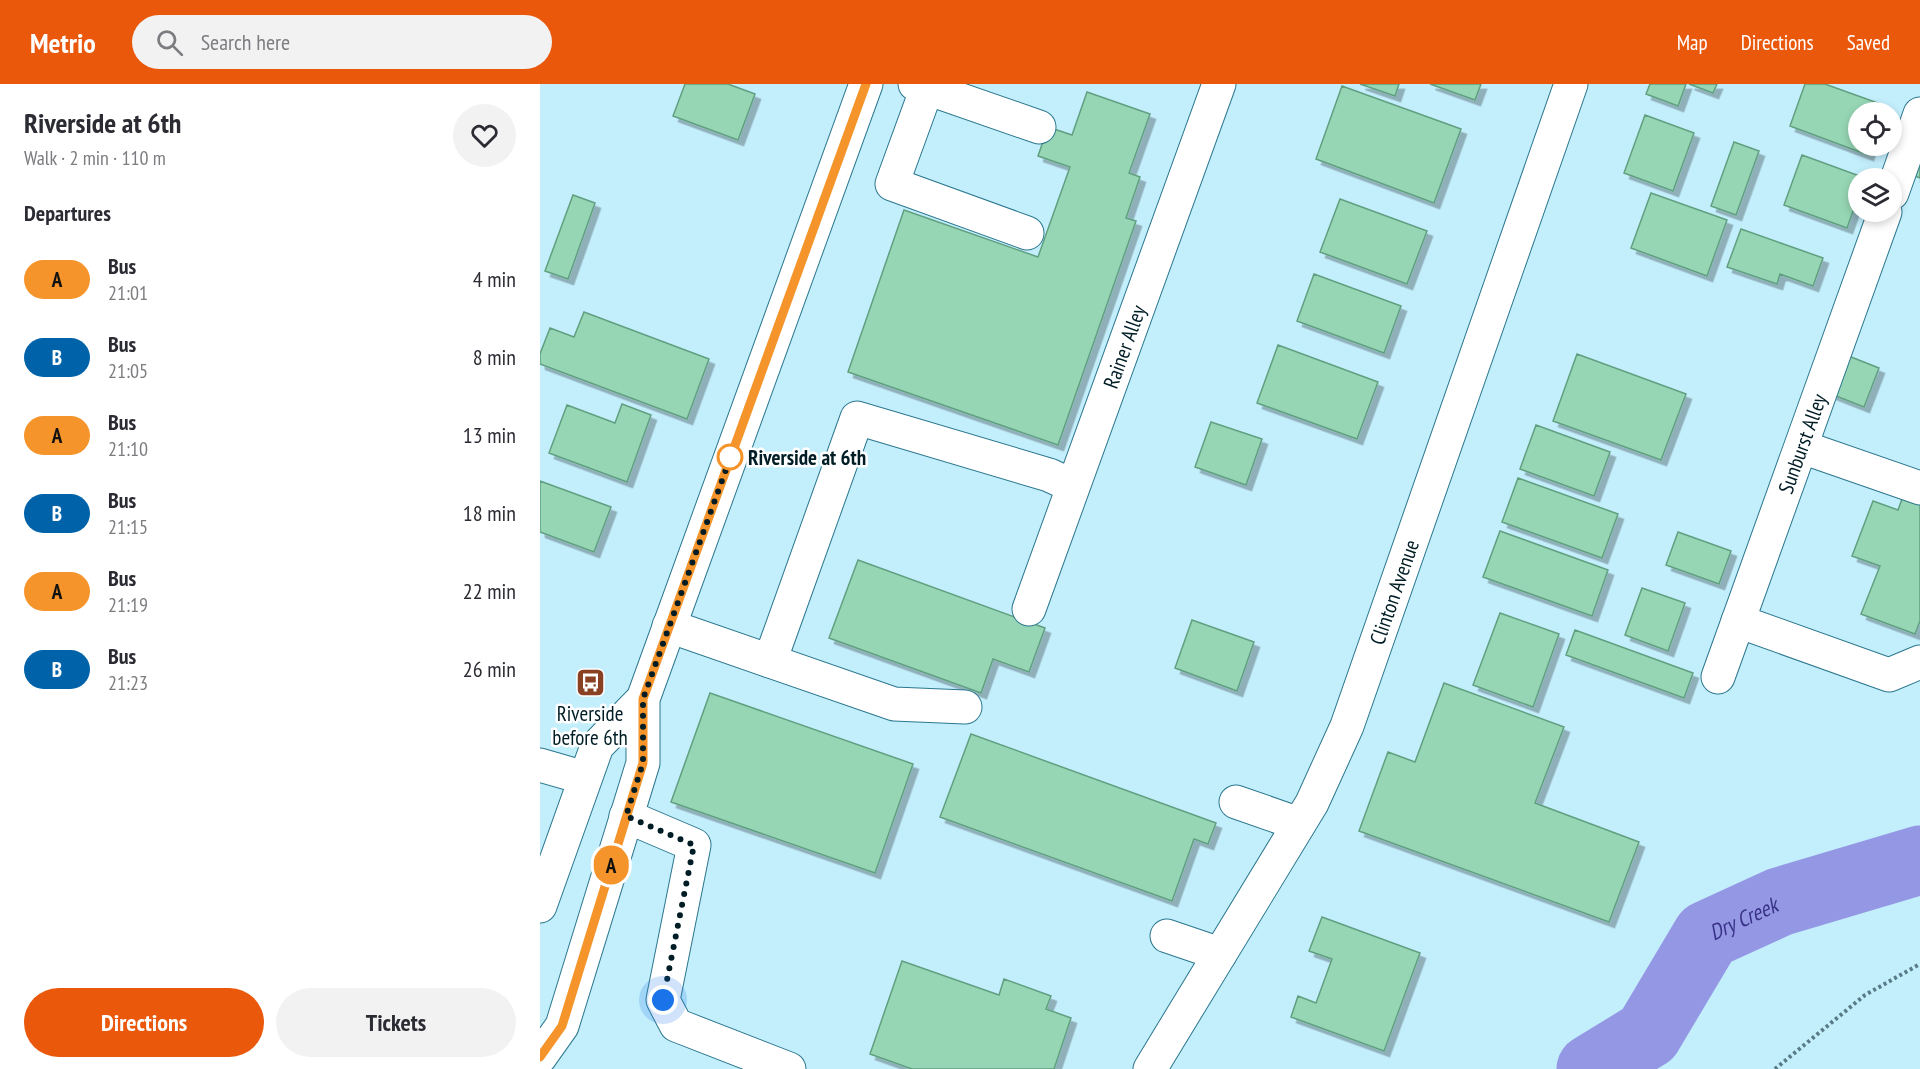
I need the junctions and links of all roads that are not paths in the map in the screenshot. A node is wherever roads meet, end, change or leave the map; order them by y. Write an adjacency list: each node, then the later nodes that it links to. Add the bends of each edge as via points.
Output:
1 (866, 84): 15 (main road)
2 (1219, 84): 11 (main road, Rainer Alley)
3 (1571, 84): 25 (main road, Clinton Avenue, via 1347,726)
4 (921, 86): 6 (main road); 9 (main road, via 892,184)
5 (1920, 114): 7 (main road)
6 (1039, 127)
7 (1901, 168)
8 (1881, 222): 10 (main road, Sunburst Alley)
9 (1027, 233)
10 (1802, 447): 12 (main road); 14 (main road, Sunburst Alley)
11 (1073, 486): 13 (main road, Rainer Alley); 16 (main road, via 1049,475 857,418)
12 (1920, 488)
13 (1029, 609)
14 (1738, 621): 17 (main road, via 1889,675); 18 (main road, Sunburst Alley)
15 (669, 626): 16 (main road); 19 (main road)
16 (770, 661): 20 (main road, via 894,704)
17 (1920, 662)
18 (1718, 676)
19 (643, 699): 22 (main road, via 597,746); 24 (main road, via 643,763)
20 (965, 707)
21 (540, 765): 22 (main road)
22 (585, 778): 26 (main road)
23 (1236, 802): 25 (main road)
24 (626, 816): 29 (main road, via 562,1026); 30 (main road, via 694,845 663,1000 676,1025)
25 (1299, 824): 28 (main road, Clinton Avenue)
26 (540, 906)
27 (1167, 936): 28 (main road)
28 (1220, 954): 31 (main road, Clinton Avenue)
29 (540, 1057)
30 (789, 1069)
31 (1150, 1069)

